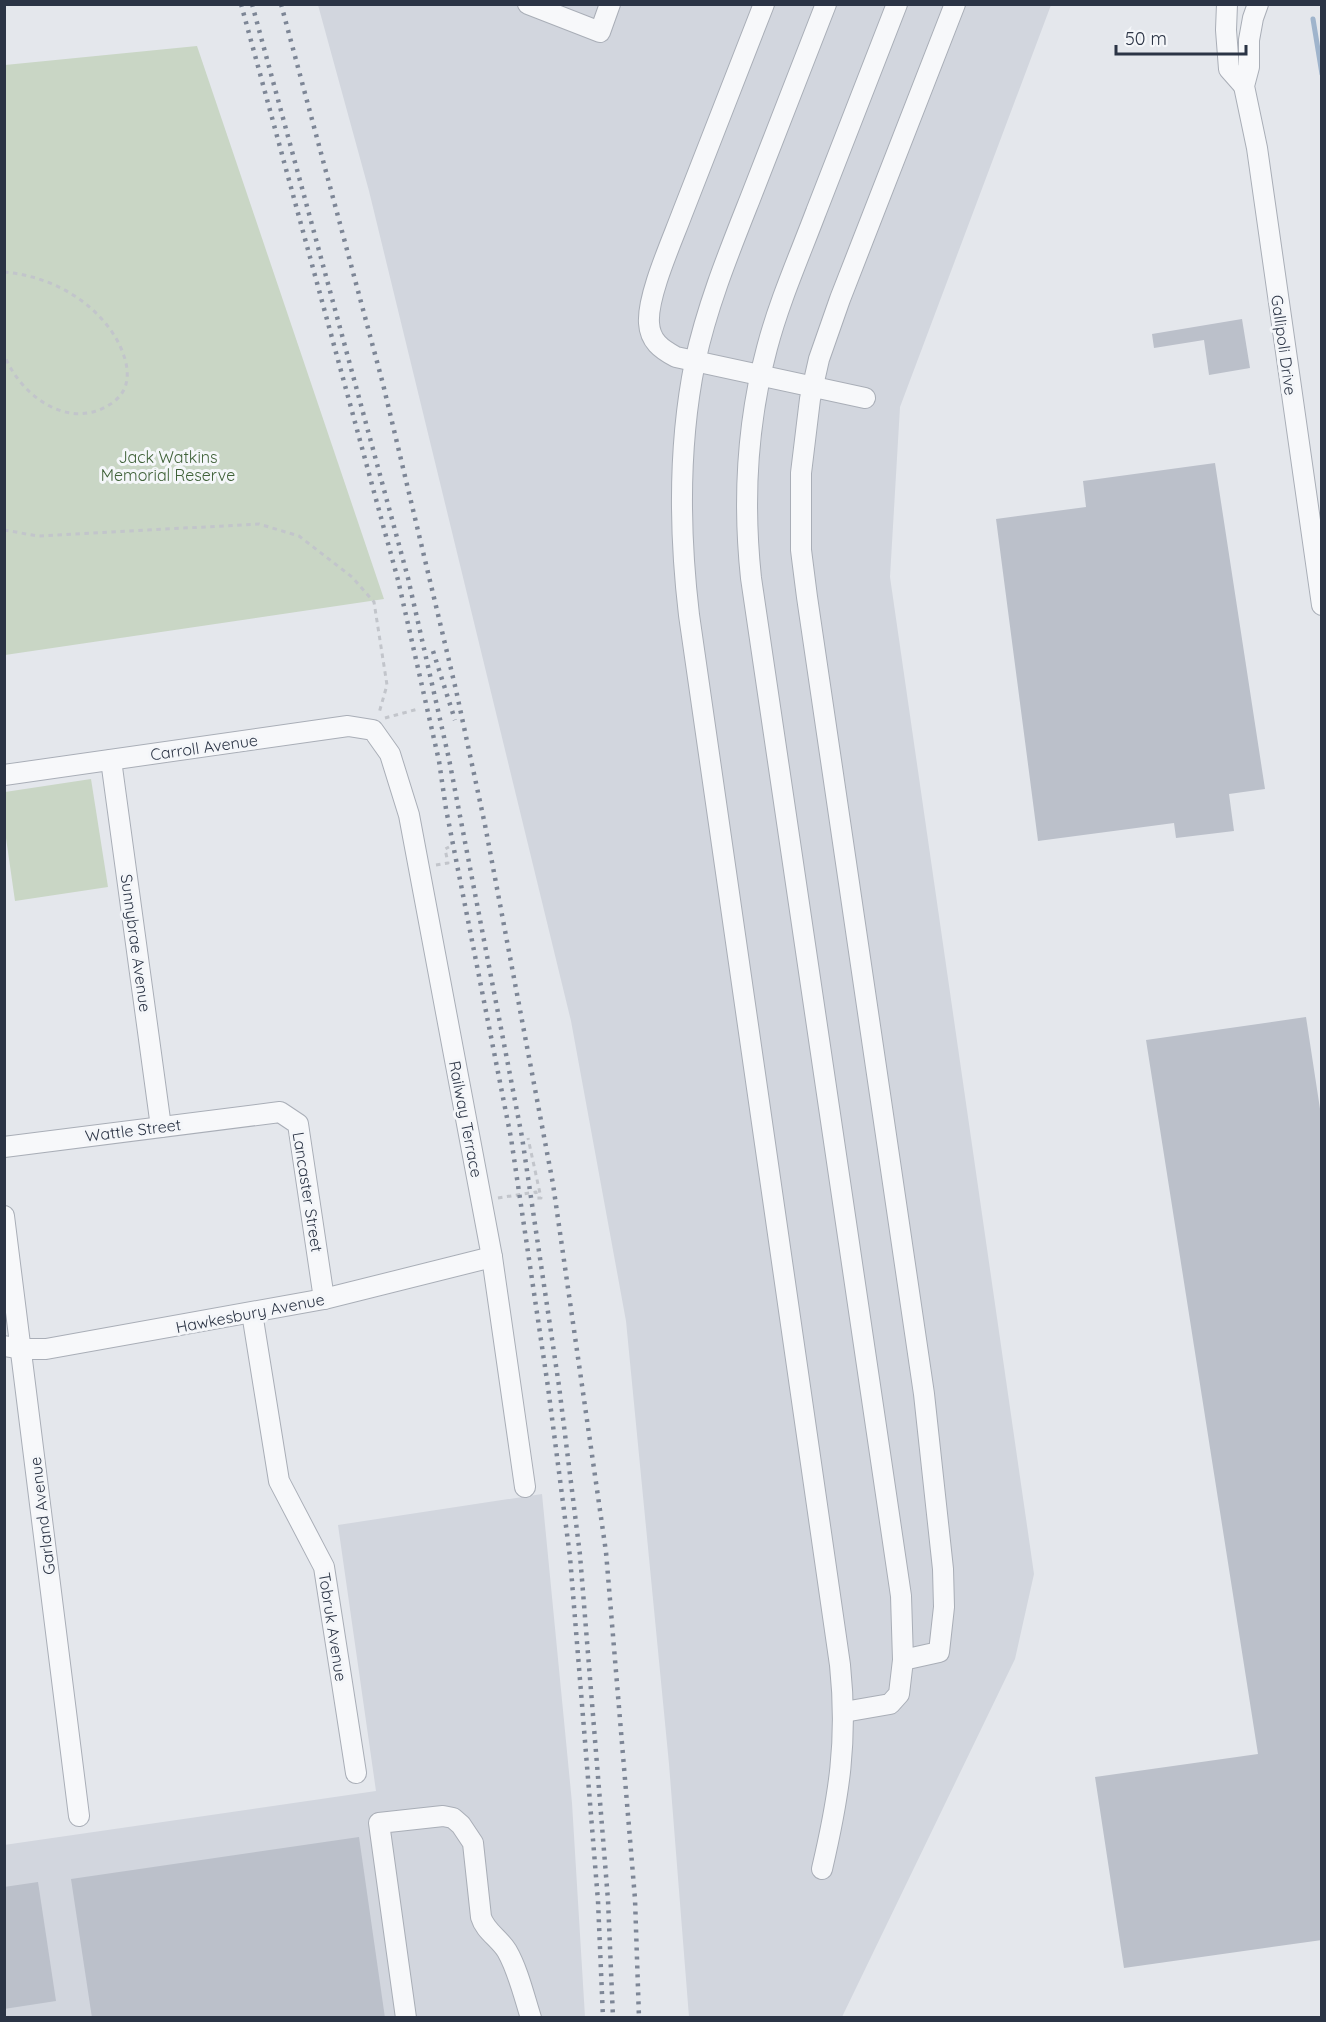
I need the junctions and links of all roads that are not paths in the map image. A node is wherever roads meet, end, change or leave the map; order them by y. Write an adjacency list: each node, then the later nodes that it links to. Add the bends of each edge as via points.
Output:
1 (528, 4): 2 (street, via 600,32)
2 (610, 4)
3 (764, 4): 10 (street, via 664,262 649,311 652,337 659,347 676,357)
4 (826, 4): 10 (street, via 723,269)
5 (897, 4): 11 (street, via 779,308)
6 (955, 4): 12 (street, via 836,309)
7 (1227, 4): 9 (street, Gallipoli Drive, via 1229,69)
8 (1258, 4): 9 (street, Gallipoli Drive)
9 (1244, 86): 14 (street, Gallipoli Drive, via 1257,148)
10 (696, 361): 11 (street); 28 (street, via 684,444 683,568 836,1627)
11 (761, 375): 12 (street); 27 (street, via 747,473 751,578 901,1596)
12 (813, 387): 13 (street); 27 (street, via 801,473 801,550 924,1394 943,1569 939,1652)
13 (865, 398)
14 (1322, 605)
15 (373, 730): 16 (street, Carroll Avenue, via 348,726); 22 (street, Railway Terrace, via 390,754 409,815)
16 (111, 760): 17 (street, Carroll Avenue); 19 (street, Sunnybrae Avenue)
17 (4, 775)
18 (261, 1113): 19 (street, Wattle Street); 23 (street, Lancaster Street, via 280,1112 298,1124)
19 (161, 1126): 20 (street, Wattle Street)
20 (4, 1147)
21 (4, 1216): 25 (street, Garland Avenue)
22 (492, 1257): 23 (street, Hawkesbury Avenue); 26 (street, Railway Terrace)
23 (324, 1299): 24 (street, Hawkesbury Avenue)
24 (252, 1313): 25 (street, Hawkesbury Avenue, via 46,1349); 29 (street, Tobruk Avenue, via 279,1482 324,1567)
25 (13, 1348): 30 (street, Garland Avenue)
26 (525, 1487)
27 (903, 1660): 28 (street, via 895,1700 883,1706)
28 (844, 1712): 31 (street, via 841,1776)
29 (356, 1773)
30 (79, 1816)
31 (822, 1869)
32 (406, 2018): 33 (street, via 379,1823 443,1816 461,1825 473,1844 483,1924 508,1953)
33 (531, 2018)

